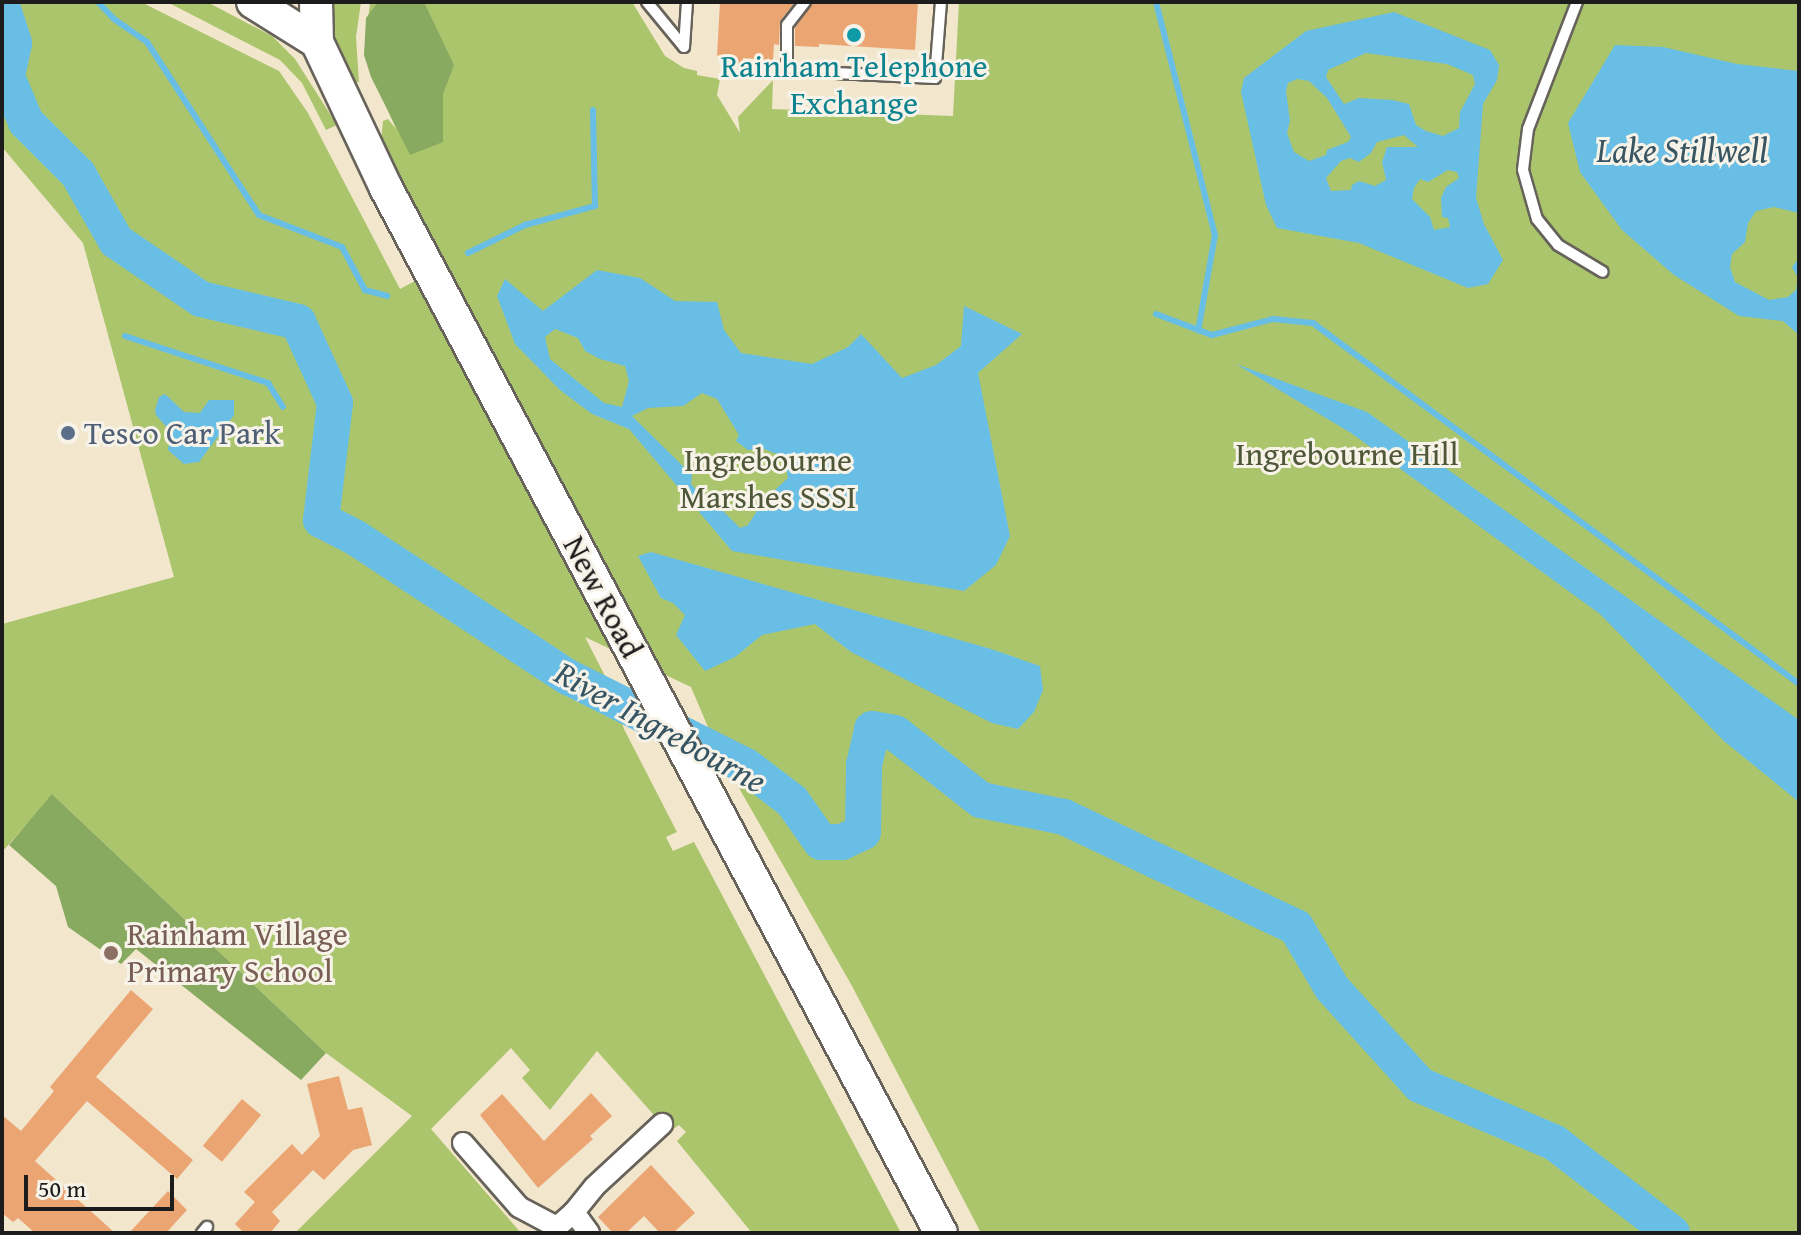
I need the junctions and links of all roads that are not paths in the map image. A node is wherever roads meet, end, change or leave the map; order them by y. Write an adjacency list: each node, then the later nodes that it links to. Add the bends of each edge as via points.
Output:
1 (253, 2): 8 (main road)
2 (316, 2): 8 (main road, New Road)
3 (647, 2): 4 (lane, via 684,47)
4 (687, 2)
5 (805, 2): 6 (lane, via 787,25 787,65 796,71 935,78)
6 (941, 2)
7 (1577, 2): 9 (lane, via 1528,129 1523,170 1537,219 1558,245)
8 (317, 42): 13 (main road, New Road, via 386,188)
9 (1603, 272)
10 (662, 1124): 12 (street, via 594,1187)
11 (463, 1143): 12 (street, via 519,1207 557,1227)
12 (582, 1223)
13 (941, 1233)

